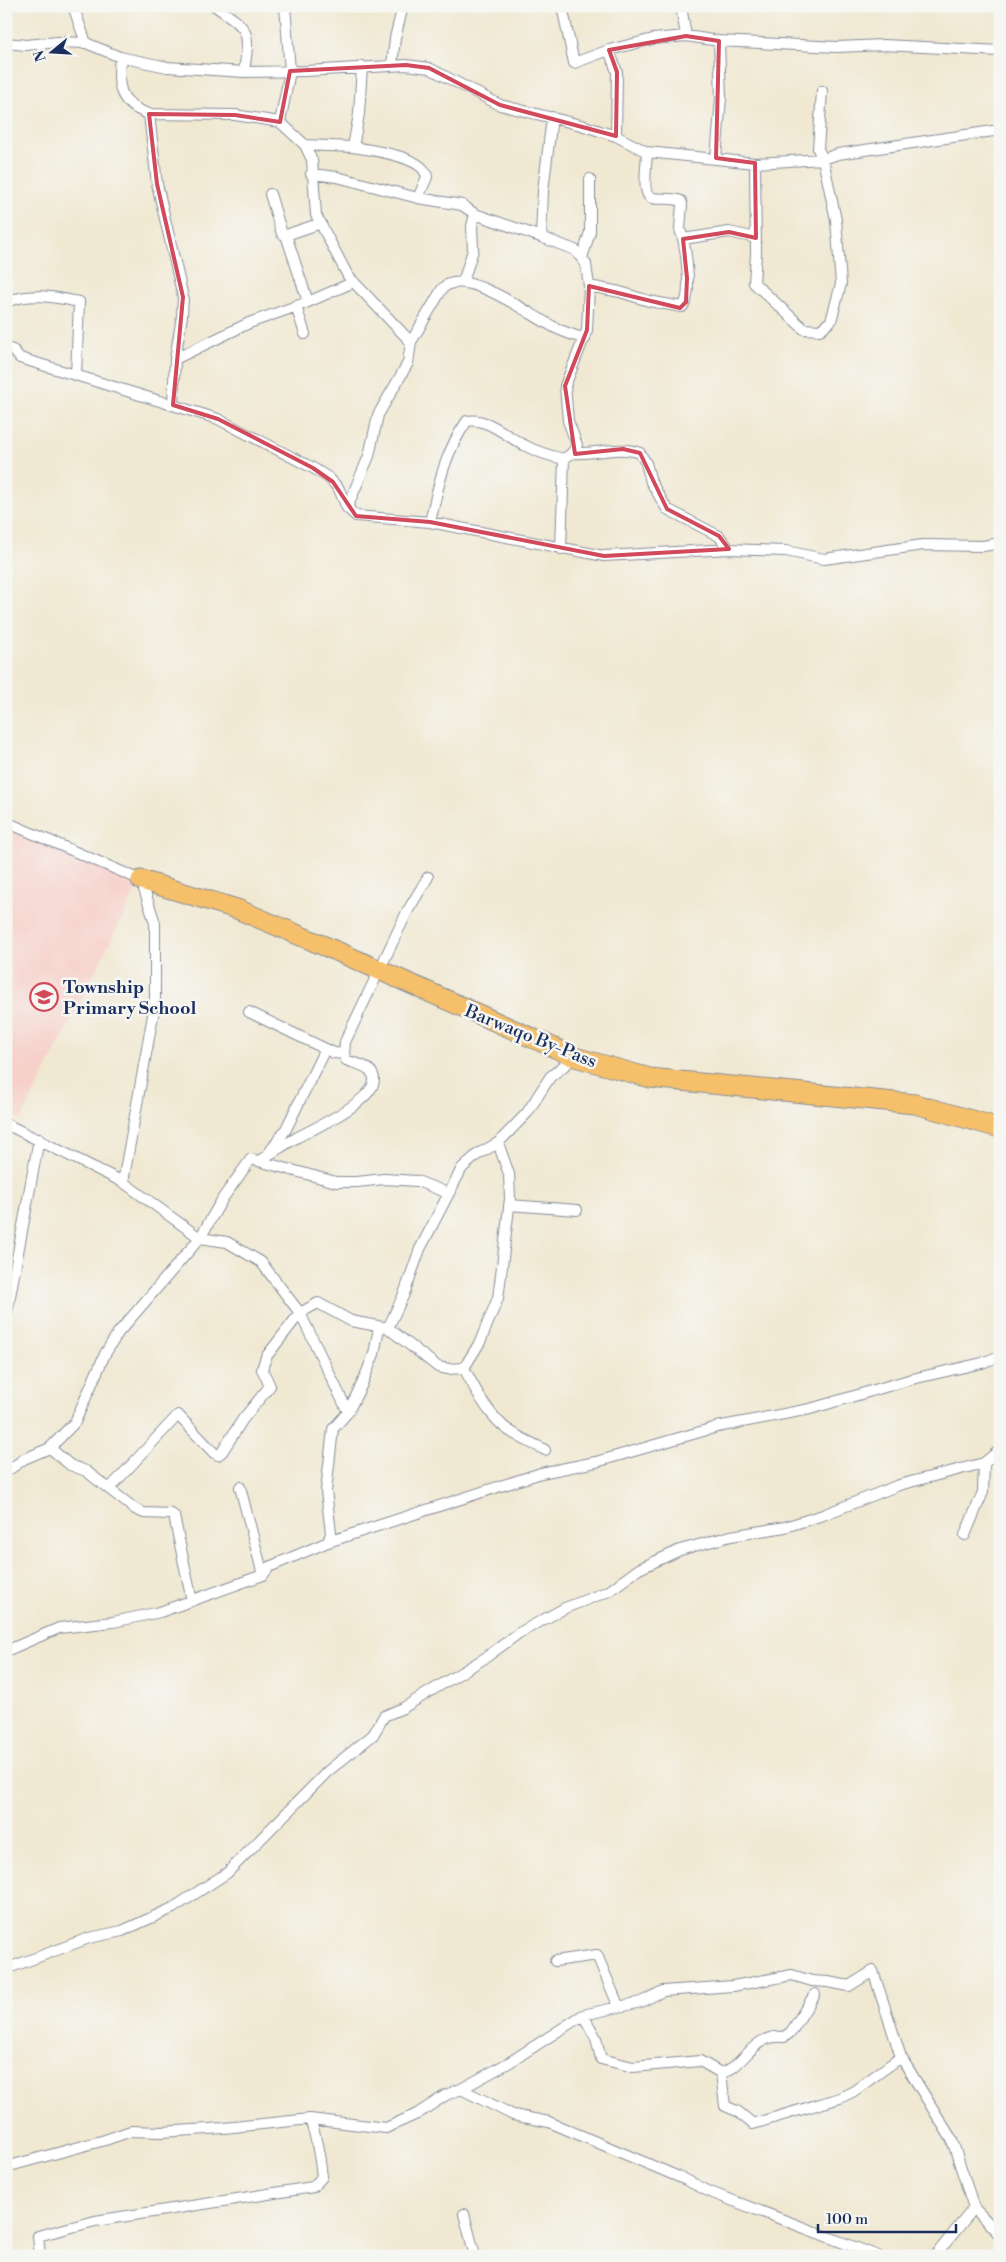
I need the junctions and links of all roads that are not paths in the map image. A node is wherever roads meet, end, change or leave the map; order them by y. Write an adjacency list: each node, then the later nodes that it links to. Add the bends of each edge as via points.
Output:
1 (73, 6): 10 (street)
2 (215, 6): 17 (street, via 246,31 248,42)
3 (286, 6): 16 (street)
4 (403, 6): 14 (street)
5 (562, 6): 11 (street, via 574,63)
6 (681, 6): 7 (street)
7 (686, 36): 8 (street); 11 (street, via 653,39)
8 (719, 41): 12 (street); 27 (street, via 721,98)
9 (6, 43): 10 (street)
10 (86, 43): 13 (street)
11 (609, 50): 23 (street, via 617,72)
12 (1000, 51)
13 (120, 57): 17 (street, via 167,67); 19 (street, via 118,80 121,91 134,108)
14 (392, 65): 15 (street); 20 (street, via 429,68 500,105)
15 (362, 66): 16 (street); 25 (street, via 360,114)
16 (290, 71): 17 (street); 21 (street)
17 (244, 72)
18 (822, 91): 28 (street, via 818,149)
19 (149, 114): 21 (street, via 235,116); 51 (street, via 158,192 183,297)
20 (552, 117): 23 (street); 37 (street)
21 (280, 122): 24 (street)
22 (1000, 130): 28 (street, via 838,154)
23 (616, 136): 26 (street)
24 (305, 145): 25 (street); 30 (street, via 312,160)
25 (353, 147): 33 (street, via 394,154 422,168 426,177)
26 (647, 152): 27 (street); 39 (street, via 647,196 680,201)
27 (716, 158): 29 (street)
28 (823, 159): 29 (street); 38 (street, via 836,220 840,284 831,321 820,330 804,329 754,282)
29 (755, 163): 38 (street)
30 (311, 174): 33 (street, via 337,177); 35 (street, via 315,210)
31 (590, 179): 40 (street, via 590,232)
32 (270, 194): 36 (street, via 282,234)
33 (418, 198): 34 (street, via 462,205)
34 (475, 214): 37 (street); 42 (street, via 473,250)
35 (321, 223): 36 (street); 41 (street)
36 (286, 235): 45 (street)
37 (542, 237): 40 (street, via 564,244)
38 (756, 238): 39 (street, via 729,232)
39 (683, 239): 43 (street, via 688,273 686,302 680,308)
40 (582, 258): 43 (street)
41 (354, 282): 45 (street); 49 (street)
42 (464, 282): 48 (street, via 512,301 552,327); 49 (street, via 444,286)
43 (589, 286): 48 (street)
44 (6, 302): 52 (street, via 19,296 48,295 79,302)
45 (308, 302): 46 (street)
46 (296, 306): 47 (street); 51 (street, via 249,323)
47 (305, 334)
48 (585, 339): 54 (street, via 565,386 568,421 576,445)
49 (411, 342): 55 (street, via 408,364 378,415 370,456)
50 (6, 348): 52 (street, via 20,358)
51 (175, 359): 53 (street)
52 (76, 375): 53 (street)
53 (173, 405): 55 (street, via 218,418 313,468 339,489)
54 (568, 456): 56 (street, via 542,453 492,426 467,421 454,440 443,467); 58 (street); 59 (street, via 623,449 640,453 651,482 667,509 719,536)
55 (347, 508): 56 (street, via 356,516)
56 (430, 522): 58 (street)
57 (1000, 543): 59 (street, via 983,546 923,545 824,559 786,551)
58 (560, 549): 59 (street, via 604,556)
59 (729, 549)
60 (6, 822): 62 (street)
61 (428, 878): 63 (street, via 407,912)
62 (141, 880): 63 (highway, Barwaqo By-Pass, via 237,909); 73 (street, via 156,922 155,1004)
63 (379, 971): 66 (street, via 345,1042); 67 (highway, Barwaqo By-Pass)
64 (249, 1012): 65 (street)
65 (325, 1048): 66 (street); 72 (street, via 286,1129)
66 (344, 1054): 72 (street, via 346,1060 365,1066 373,1074 374,1083 369,1091 348,1110)
67 (575, 1057): 69 (highway, Barwaqo By-Pass, via 650,1078 915,1104); 71 (street, via 550,1077 526,1113)
68 (6, 1124): 70 (street)
69 (1000, 1128)
70 (39, 1138): 73 (street); 79 (street)
71 (498, 1143): 74 (street, via 462,1168); 75 (street, via 509,1174)
72 (263, 1158): 74 (street, via 302,1174 336,1182 417,1181); 77 (street, via 251,1159)
73 (123, 1182): 77 (street)
74 (448, 1193): 80 (street, via 420,1249 404,1294)
75 (509, 1205): 76 (street); 82 (street, via 498,1298 480,1342)
76 (577, 1210)
77 (200, 1238): 78 (street, via 227,1242 261,1262); 84 (street, via 118,1333 105,1354 75,1422)
78 (300, 1313): 80 (street, via 318,1303 340,1317); 83 (street); 89 (street, via 266,1357 262,1369 270,1386 243,1418 222,1452 214,1453 178,1415)
79 (6, 1318)
80 (384, 1328): 82 (street, via 438,1367); 83 (street)
81 (1000, 1356): 92 (street, via 810,1409 717,1427 596,1462 541,1473)
82 (464, 1368): 85 (street, via 477,1393 500,1424)
83 (348, 1412): 92 (street, via 333,1430 326,1491 331,1533)
84 (50, 1448): 88 (street); 89 (street, via 70,1465 86,1471)
85 (545, 1450)
86 (1000, 1450): 87 (street)
87 (984, 1463): 91 (street, via 983,1492); 97 (street, via 899,1485 785,1527 731,1536 680,1550 639,1569 609,1591 565,1608 519,1633 404,1708 384,1716 373,1735 328,1771 227,1873 173,1908 122,1931 89,1938)
88 (6, 1472)
89 (110, 1488): 94 (street, via 144,1513 174,1516)
90 (240, 1488): 93 (street)
91 (965, 1534)
92 (328, 1542): 93 (street, via 269,1567)
93 (262, 1574): 94 (street)
94 (192, 1601): 95 (street, via 113,1622 59,1628)
95 (6, 1651)
96 (555, 1961): 99 (street, via 597,1955)
97 (6, 1969)
98 (815, 1994): 102 (street, via 791,2032 753,2046 730,2070)
99 (618, 2006): 100 (street); 101 (street, via 641,2002 663,1991 733,1986 792,1975 849,1986 873,1971)
100 (583, 2015): 102 (street, via 596,2038 601,2059 633,2067 700,2061); 103 (street)
101 (901, 2057): 102 (street, via 840,2098 753,2124 725,2106); 106 (street, via 952,2140)
102 (721, 2073)
103 (461, 2089): 104 (street, via 386,2128); 111 (street, via 513,2114 549,2122 710,2192)
104 (310, 2119): 105 (street, via 224,2128 132,2131); 109 (street, via 322,2177 313,2187 95,2221 38,2236)
105 (6, 2167)
106 (974, 2208): 108 (street); 112 (street)
107 (464, 2214): 110 (street)
108 (1000, 2235)
109 (40, 2256)
110 (475, 2256)
111 (878, 2256)
112 (935, 2256)

